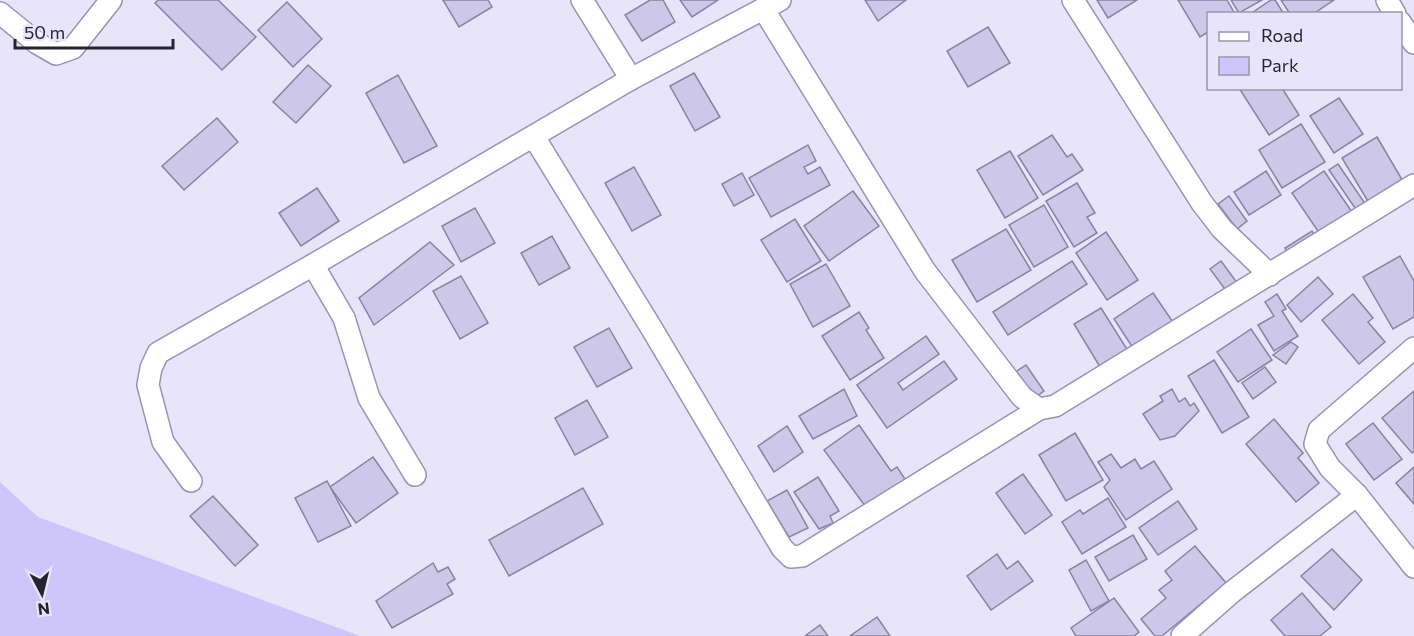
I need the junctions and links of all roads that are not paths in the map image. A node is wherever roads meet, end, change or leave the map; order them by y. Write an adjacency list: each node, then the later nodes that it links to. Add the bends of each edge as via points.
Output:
1 (111, 0): 5 (street, via 73,48 56,54)
2 (582, 0): 8 (street)
3 (1073, 0): 12 (street, via 1202,202 1222,229)
4 (772, 5): 8 (street); 14 (street, via 925,271 1022,397)
5 (0, 13)
6 (1402, 24): 7 (street)
7 (1414, 43)
8 (631, 79): 9 (street)
9 (534, 136): 11 (street); 14 (street, via 791,557 802,556)
10 (1414, 185): 12 (street)
11 (313, 266): 15 (street, via 344,318 369,398); 16 (street, via 158,353 148,385 164,442)
12 (1270, 275): 14 (street, via 1055,406)
13 (1414, 348): 17 (street, via 1319,430 1315,444 1330,468)
14 (1039, 409)
15 (415, 475)
16 (191, 481)
17 (1357, 495): 18 (street); 19 (street)
18 (1414, 567)
19 (1182, 636)

